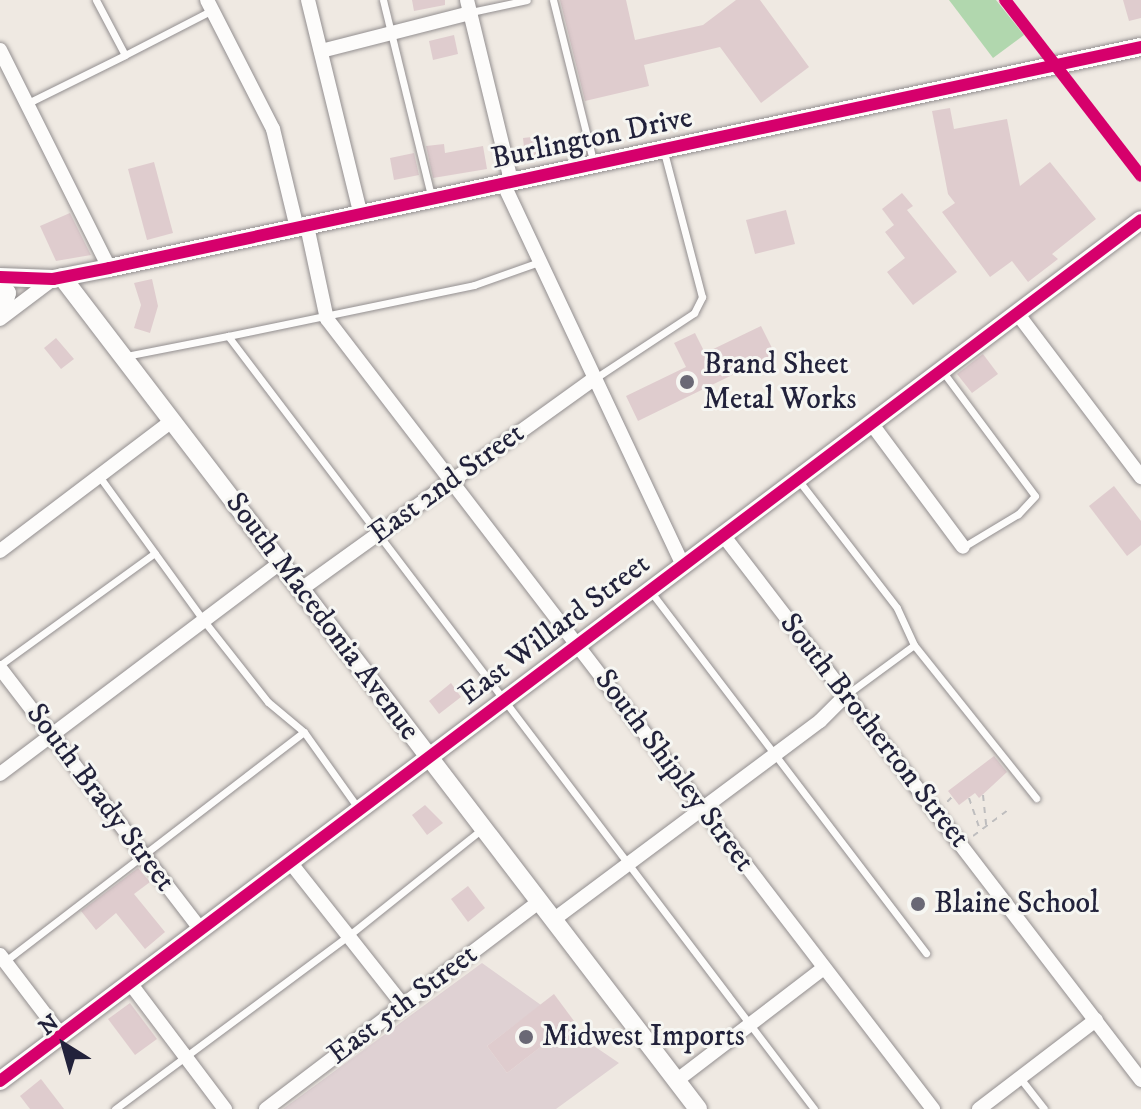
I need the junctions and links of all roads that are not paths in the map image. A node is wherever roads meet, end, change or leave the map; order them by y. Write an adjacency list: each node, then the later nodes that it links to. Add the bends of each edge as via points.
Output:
1 (96, 0): 12 (lane)
2 (308, 0): 11 (street)
3 (383, 0): 8 (lane)
4 (527, 0): 7 (lane)
5 (553, 0): 15 (lane)
6 (210, 5): 12 (lane); 20 (street, South Shipley Street, via 273,129)
7 (468, 6): 8 (street); 16 (street)
8 (391, 33): 11 (street); 17 (lane)
9 (1141, 47): 14 (street, Burlington Drive)
10 (0, 50): 13 (street)
11 (321, 51): 18 (street)
12 (125, 55): 13 (lane)
13 (26, 104): 22 (street)
14 (663, 150): 15 (street, Burlington Drive); 32 (lane, via 702,297 694,313)
15 (594, 166): 16 (street, Burlington Drive)
16 (508, 185): 17 (street, Burlington Drive); 21 (street)
17 (432, 201): 18 (street, Burlington Drive)
18 (361, 215): 20 (street, Burlington Drive)
19 (1141, 220): 26 (street, East Willard Street)
20 (302, 227): 22 (street, Burlington Drive); 27 (street, South Shipley Street)
21 (539, 262): 27 (lane, via 474,285); 32 (street)
22 (109, 268): 24 (street, Burlington Drive)
23 (0, 277): 24 (street, Burlington Drive)
24 (58, 278): 28 (street); 30 (street, South Macedonia Avenue)
25 (0, 283): 28 (street, via 7,293)
26 (1017, 313): 31 (street, East Willard Street); 36 (street)
27 (325, 315): 29 (lane); 37 (street, South Shipley Street)
28 (0, 317)
29 (228, 336): 30 (lane); 39 (lane)
30 (123, 357): 33 (street, South Macedonia Avenue)
31 (941, 370): 34 (street, East Willard Street); 41 (lane, via 1035,496 1018,514)
32 (594, 379): 37 (street, East 2nd Street); 45 (street)
33 (172, 421): 35 (street); 44 (street, South Macedonia Avenue)
34 (871, 423): 38 (street, East Willard Street); 41 (street)
35 (99, 476): 42 (street); 43 (lane)
36 (1141, 477)
37 (451, 479): 39 (street, East 2nd Street); 49 (street, South Shipley Street)
38 (798, 479): 40 (street, East Willard Street); 50 (lane, via 897,608)
39 (376, 535): 46 (street, East 2nd Street); 53 (lane)
40 (723, 535): 45 (street, East Willard Street); 52 (street, South Brotherton Street)
41 (963, 547)
42 (0, 551)
43 (155, 553): 48 (lane); 51 (lane)
44 (280, 563): 46 (street, South Macedonia Avenue); 48 (street)
45 (683, 565): 47 (street, East Willard Street)
46 (300, 590): 57 (street, South Macedonia Avenue)
47 (650, 590): 49 (street, East Willard Street); 56 (lane)
48 (204, 621): 54 (lane, via 268,702); 55 (street)
49 (578, 645): 53 (street, East Willard Street); 60 (street, South Shipley Street)
50 (914, 645): 52 (lane); 59 (lane)
51 (0, 666): 55 (street, South Brady Street)
52 (846, 695): 56 (street); 75 (street, South Brotherton Street)
53 (503, 701): 57 (street, East Willard Street); 65 (lane)
54 (304, 732): 61 (lane); 63 (lane)
55 (51, 735): 58 (street); 63 (street, South Brady Street)
56 (775, 755): 60 (street); 70 (lane)
57 (429, 757): 61 (street, East Willard Street); 62 (street, South Macedonia Avenue)
58 (0, 774)
59 (1036, 798)
60 (703, 809): 65 (street); 72 (street, South Shipley Street)
61 (359, 810): 64 (street, East Willard Street)
62 (483, 828): 66 (street, South Macedonia Avenue); 69 (lane)
63 (143, 855): 68 (street, South Brady Street); 71 (lane)
64 (290, 862): 68 (street, East Willard Street); 69 (street)
65 (629, 864): 67 (street); 76 (lane)
66 (539, 902): 67 (street, South Macedonia Avenue); 74 (street, East 5th Street)
67 (553, 920): 82 (street, South Macedonia Avenue)
68 (200, 929): 73 (street, East Willard Street)
69 (348, 936): 74 (street); 78 (lane)
70 (926, 953)
71 (1, 960): 77 (street)
72 (824, 968): 76 (street); 88 (street, South Shipley Street)
73 (130, 983): 77 (street, East Willard Street); 78 (street)
74 (403, 1005): 85 (street, East 5th Street)
75 (1096, 1020): 79 (street); 80 (street, South Brotherton Street)
76 (749, 1026): 82 (street); 87 (lane)
77 (61, 1035): 81 (street, East Willard Street)
78 (186, 1057): 83 (lane); 84 (street)
79 (1020, 1078): 89 (street); 90 (lane)
80 (1141, 1080)
81 (0, 1081)
82 (676, 1081): 86 (street, South Macedonia Avenue)
83 (115, 1109)
84 (225, 1109)
85 (266, 1109)
86 (698, 1109)
87 (814, 1109)
88 (933, 1109)
89 (979, 1109)
90 (1044, 1109)

